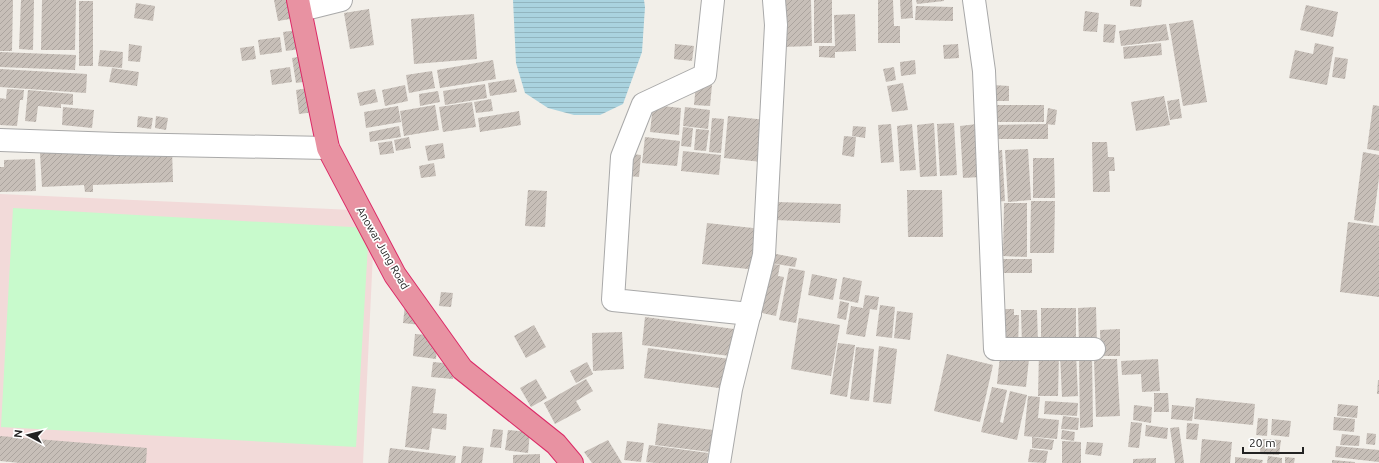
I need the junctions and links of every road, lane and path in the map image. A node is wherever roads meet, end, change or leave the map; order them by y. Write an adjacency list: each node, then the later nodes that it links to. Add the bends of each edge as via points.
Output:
1 (341, 0): 5 (street)
2 (713, 0): 8 (street, via 705,75 643,104 622,157 613,300)
3 (774, 0): 8 (street, via 776,25 764,255)
4 (974, 0): 9 (street, via 984,71 995,349)
5 (299, 5): 7 (highway, Anowar Jung Road)
6 (0, 140): 7 (street)
7 (328, 148): 10 (highway, Anowar Jung Road, via 395,275 462,369 556,444)
8 (750, 314): 11 (street, via 731,389)
9 (1094, 349)
10 (572, 463)
11 (719, 463)

